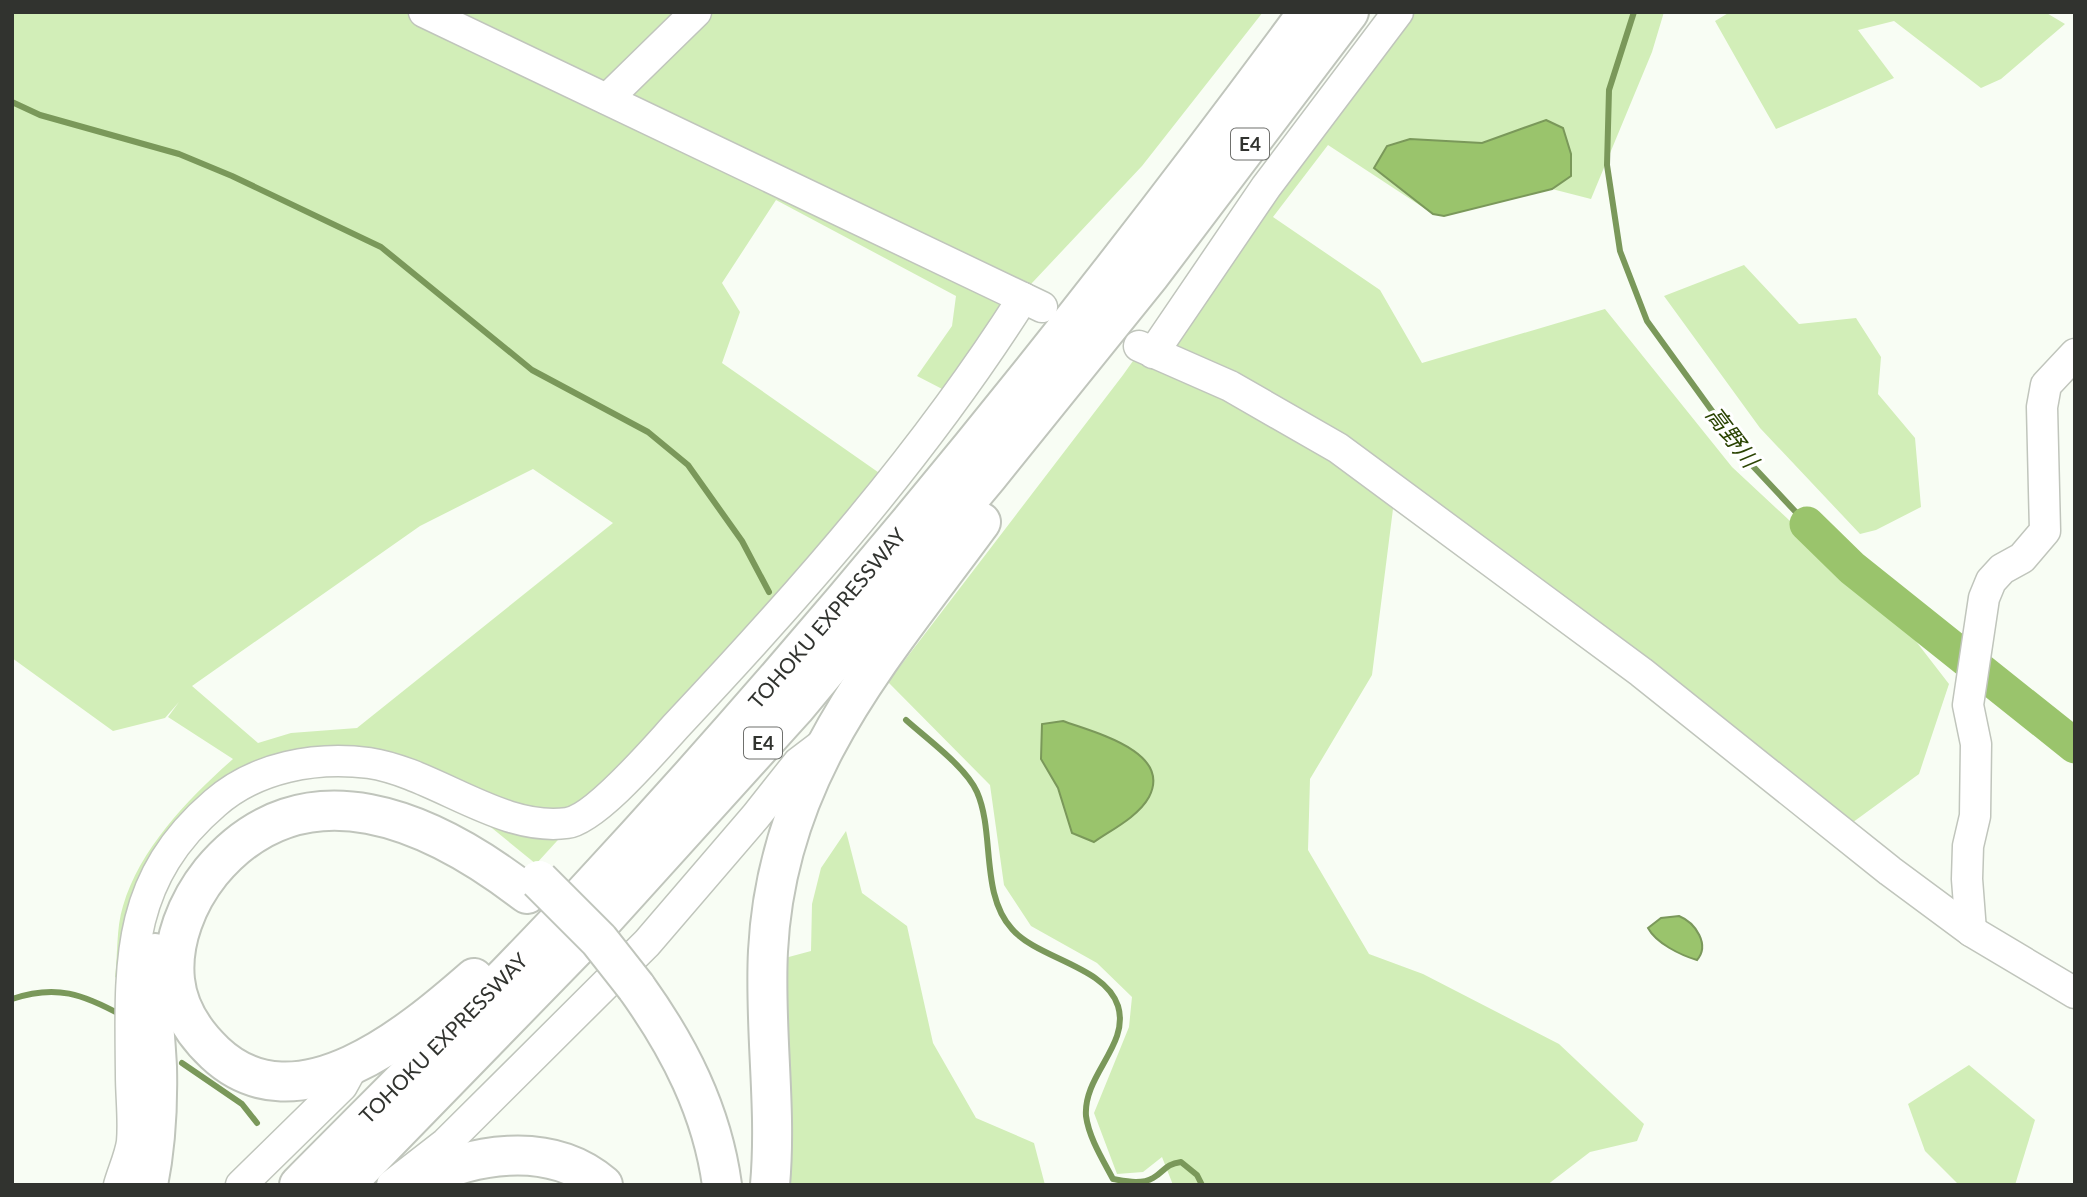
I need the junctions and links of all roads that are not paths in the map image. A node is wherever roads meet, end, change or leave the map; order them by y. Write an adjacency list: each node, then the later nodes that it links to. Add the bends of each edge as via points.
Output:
1 (424, 12): 6 (street)
2 (696, 12): 6 (street)
3 (1308, 12): 9 (highway, TOHOKU EXPRESSWAY / E4, via 1025,380)
4 (1349, 12): 7 (highway, TOHOKU EXPRESSWAY / E4)
5 (1398, 12): 12 (street, via 1146,350 1230,386 1338,448 1641,672)
6 (607, 99): 16 (street, via 1033,303 821,568 645,760 587,814 568,823 517,819 395,768 342,761 300,764 246,781 195,820 161,865 137,925 130,999 132,1143)
7 (1150, 275): 10 (highway); 20 (highway, TOHOKU EXPRESSWAY / E4, via 794,709 604,919)
8 (2075, 354): 12 (street, via 2046,385 2042,407 2045,531 2022,558 1991,581 1984,598 1968,705 1976,744 1975,816 1967,879)
9 (769, 687): 15 (highway, via 492,962 436,1010); 19 (highway, TOHOKU EXPRESSWAY / E4, via 583,894)
10 (826, 742): 21 (street, via 798,763 647,943 446,1143); 26 (highway, via 794,810 772,903 767,1012)
11 (533, 887): 14 (highway, bridge, via 592,932); 15 (highway, via 434,834 351,811 295,817 243,841 221,860 197,892 179,936 175,981 191,1025 224,1062 275,1081 303,1082); 17 (highway, via 501,851 449,820 393,798 366,794 341,792 285,800 247,817 210,843 178,886 158,935 153,990 158,1105)
12 (1971, 931): 13 (street)
13 (2075, 993)
14 (630, 994): 24 (highway, via 697,1147); 25 (highway, via 680,1055 716,1148)
15 (353, 1066): 18 (street, via 342,1086)
16 (119, 1185)
17 (148, 1185)
18 (241, 1185)
19 (299, 1185)
20 (345, 1185)
21 (392, 1185)
22 (411, 1185): 23 (highway, via 449,1167 509,1155 570,1165)
23 (603, 1185)
24 (703, 1185)
25 (722, 1185)
26 (771, 1185)

